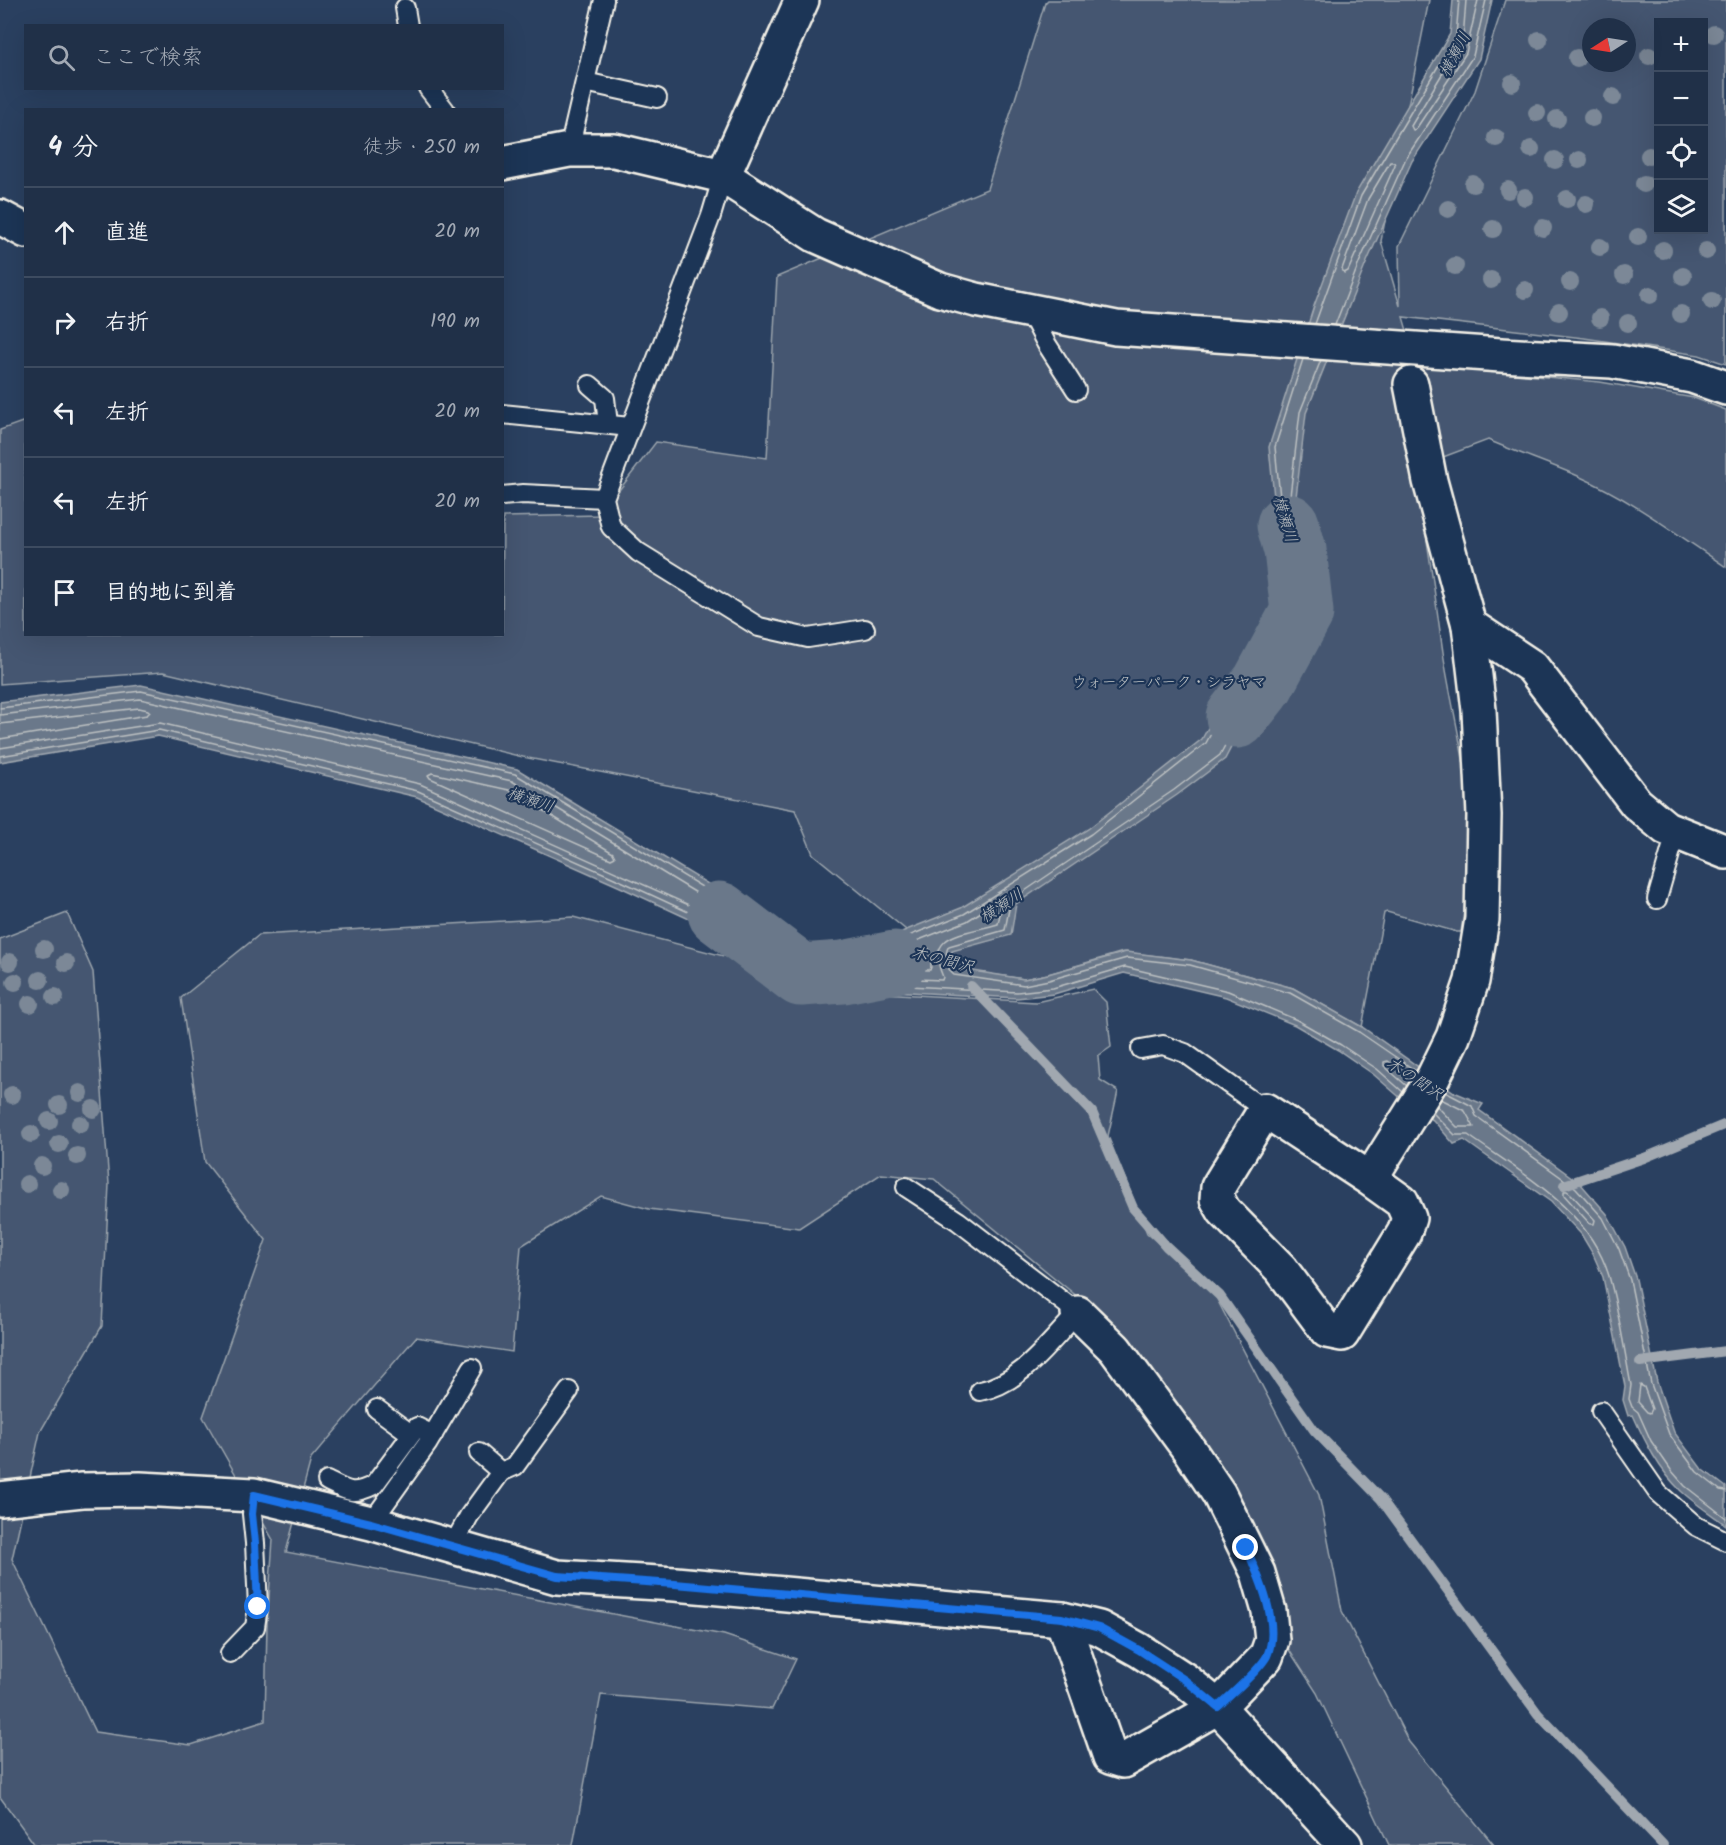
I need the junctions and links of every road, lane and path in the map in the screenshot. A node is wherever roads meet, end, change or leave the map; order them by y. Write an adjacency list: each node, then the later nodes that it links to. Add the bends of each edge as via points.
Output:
1 (604, 0): 3 (lane)
2 (802, 0): 9 (street)
3 (585, 82): 5 (lane); 7 (lane)
4 (430, 90): 6 (lane)
5 (657, 98)
6 (443, 108)
7 (569, 150): 8 (street); 9 (street, via 614,150)
8 (504, 163)
9 (723, 176): 12 (street, via 815,236 900,274 958,295); 19 (lane)
10 (0, 217): 11 (street)
11 (24, 230)
12 (1029, 310): 15 (street, via 1116,328 1612,361 1692,376); 16 (lane)
13 (1411, 384): 22 (street, via 1430,481)
14 (590, 385): 18 (lane, via 605,398)
15 (1726, 388)
16 (1076, 390)
17 (504, 414): 18 (lane)
18 (608, 424): 19 (lane)
19 (630, 427): 21 (lane)
20 (504, 496): 21 (lane)
21 (604, 498): 23 (lane, via 611,527 638,552 759,627 808,638)
22 (1469, 625): 24 (street, via 1532,667 1636,803); 29 (street, via 1479,710 1484,815 1482,919 1472,981 1453,1037 1433,1078)
23 (866, 629)
24 (1676, 833): 25 (street); 26 (lane)
25 (1726, 852)
26 (1657, 899)
27 (1141, 1049): 28 (lane, via 1163,1045 1185,1053)
28 (1265, 1110): 29 (street); 29 (street, via 1218,1187 1217,1199 1281,1269 1328,1331 1342,1334 1407,1226 1409,1218 1402,1202)
29 (1370, 1179)
30 (906, 1187): 31 (lane, via 958,1221)
31 (1078, 1313): 34 (lane, via 1021,1372 996,1388); 49 (street, via 1115,1349 1190,1451 1219,1494 1257,1573 1269,1611 1272,1640 1266,1657)
32 (472, 1368): 38 (lane)
33 (569, 1391): 40 (lane, via 515,1466)
34 (980, 1391)
35 (377, 1409): 37 (lane)
36 (1601, 1411): 45 (lane, via 1658,1493 1696,1526)
37 (411, 1434): 38 (lane, via 417,1427); 41 (lane, via 374,1485 350,1493)
38 (433, 1435): 44 (lane)
39 (479, 1453): 40 (lane)
40 (501, 1472): 46 (lane)
41 (327, 1481)
42 (254, 1495): 43 (street, via 82,1490); 44 (street); 48 (lane, via 258,1607 255,1627)
43 (0, 1500)
44 (371, 1523): 46 (street)
45 (1726, 1541)
46 (452, 1547): 47 (street, via 557,1576)
47 (1062, 1618): 49 (street, via 1099,1628 1139,1650); 49 (street, via 1110,1757 1123,1761)
48 (230, 1653)
49 (1218, 1707): 50 (street)
50 (1341, 1844)

